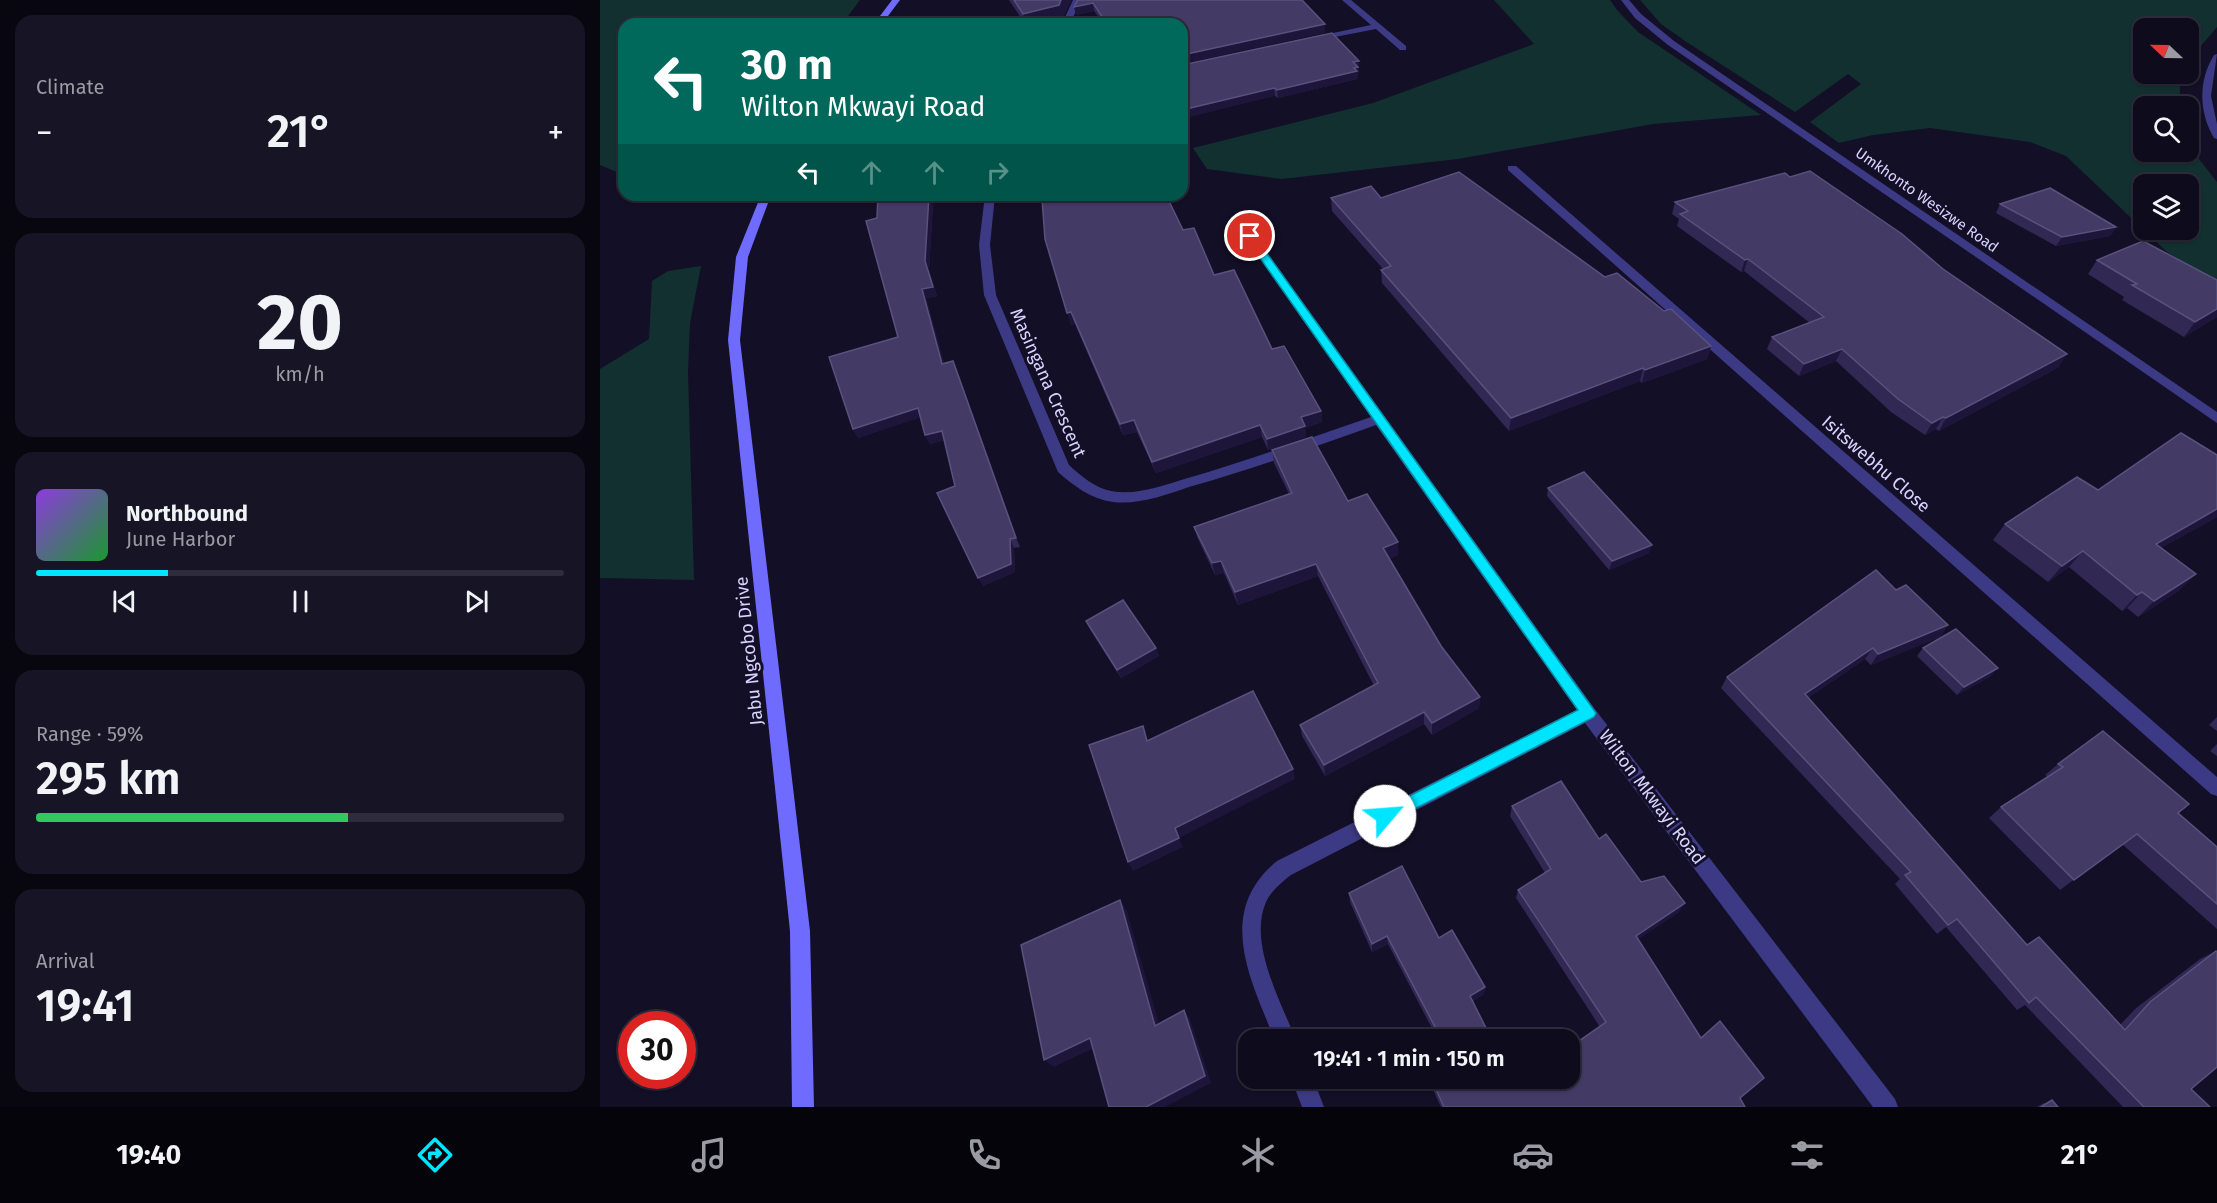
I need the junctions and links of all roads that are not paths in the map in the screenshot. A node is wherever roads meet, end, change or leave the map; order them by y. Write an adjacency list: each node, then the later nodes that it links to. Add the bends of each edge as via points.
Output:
1 (896, 0): 5 (main road)
2 (1346, 0): 7 (street)
3 (1625, 0): 17 (street, Umkhonto Wesizwe Road, via 1671,43)
4 (1079, 2): 6 (street)
5 (882, 18)
6 (1070, 18)
7 (1374, 27): 8 (street); 9 (street)
8 (1306, 42)
9 (1403, 48)
10 (2217, 57): 11 (street, via 2209,69 2206,94)
11 (2217, 136)
12 (1512, 168): 19 (street, Isitswebhu Close)
13 (764, 201): 22 (main road, Jabu Ngcobo Drive, via 742,257 734,340 800,931)
14 (989, 201): 16 (street, Masingana Crescent, via 983,233 990,295 1063,468 1095,492 1115,497 1153,493)
15 (1237, 218): 16 (street, Wilton Mkwayi Road)
16 (1379, 418): 18 (street, Wilton Mkwayi Road)
17 (2217, 418)
18 (1588, 713): 20 (street, via 1284,868 1267,882 1250,917 1251,937 1264,986); 24 (street, Wilton Mkwayi Road)
19 (2217, 788)
20 (1282, 1029)
21 (1306, 1089): 23 (street)
22 (803, 1107)
23 (1313, 1107)
24 (1887, 1107)

